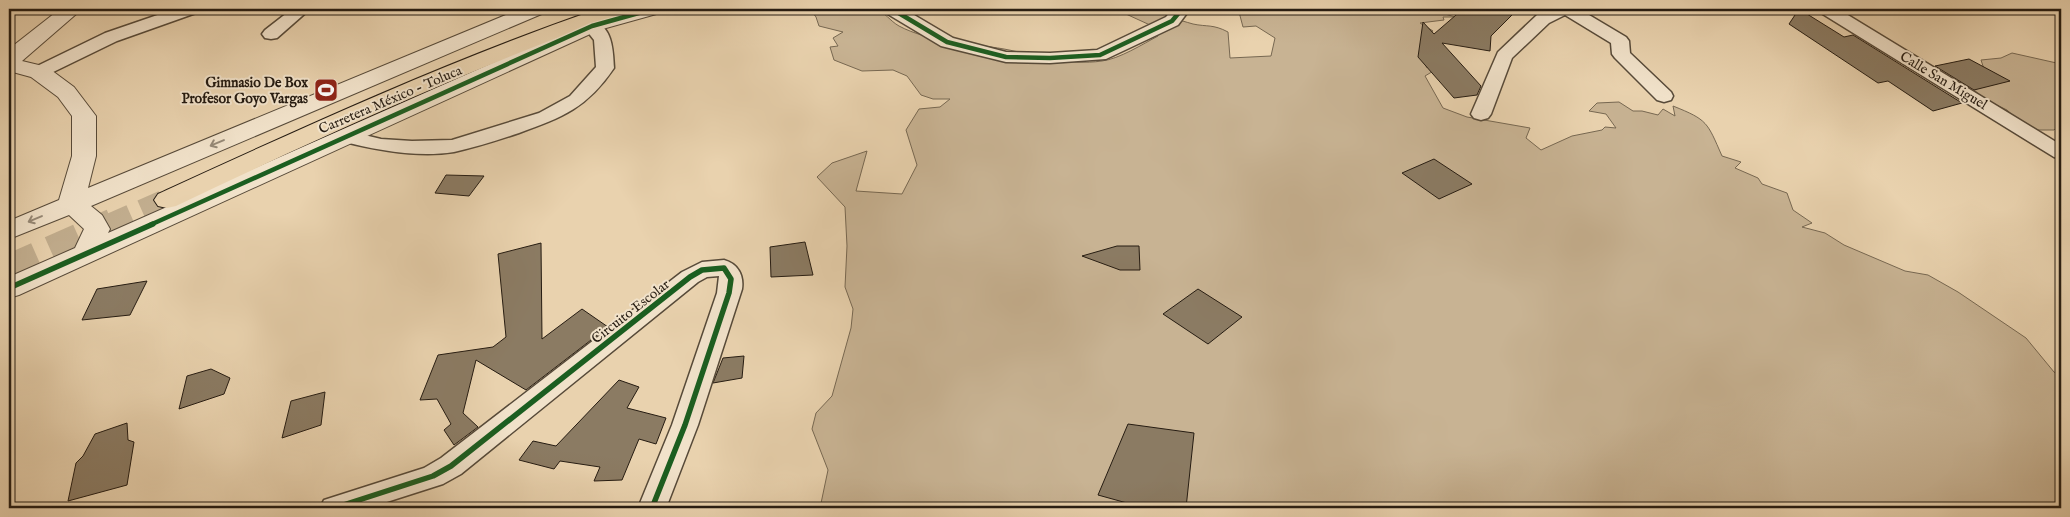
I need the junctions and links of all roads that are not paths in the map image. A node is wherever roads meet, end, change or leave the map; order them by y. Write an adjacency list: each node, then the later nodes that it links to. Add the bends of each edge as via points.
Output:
1 (72, 9): 15 (street)
2 (190, 9): 17 (street, via 111,37)
3 (302, 9): 14 (street)
4 (537, 9): 22 (street, one-way to 22)
5 (563, 9): 6 (main road, Carretera México - Toluca, via 514,28 162,194 549,33)
6 (618, 9)
7 (653, 9): 13 (street)
8 (892, 9): 9 (street, via 947,42 1006,57 1050,58 1100,55 1172,22)
9 (1182, 9)
10 (1562, 9): 19 (street, via 1543,19 1504,56)
11 (1567, 9): 18 (street, via 1620,41 1621,54)
12 (1827, 9): 21 (street, Calle San Miguel)
13 (592, 26): 20 (street); 20 (street, via 603,40 605,68 577,100 546,117 452,146 404,147)
14 (271, 34)
15 (9, 60)
16 (9, 64): 17 (street)
17 (39, 72): 22 (street, via 66,92 84,116 84,156)
18 (1664, 96)
19 (1481, 114)
20 (348, 138): 24 (street)
21 (2061, 153)
22 (71, 204): 23 (street, one-way to 23); 24 (street, via 93,221 97,229)
23 (9, 231)
24 (86, 253): 25 (street)
25 (9, 288)
26 (334, 508): 27 (street, Circuito Escolar, via 433,476 451,466 690,277 702,270 724,268 732,280 729,293 685,425)
27 (652, 508)

